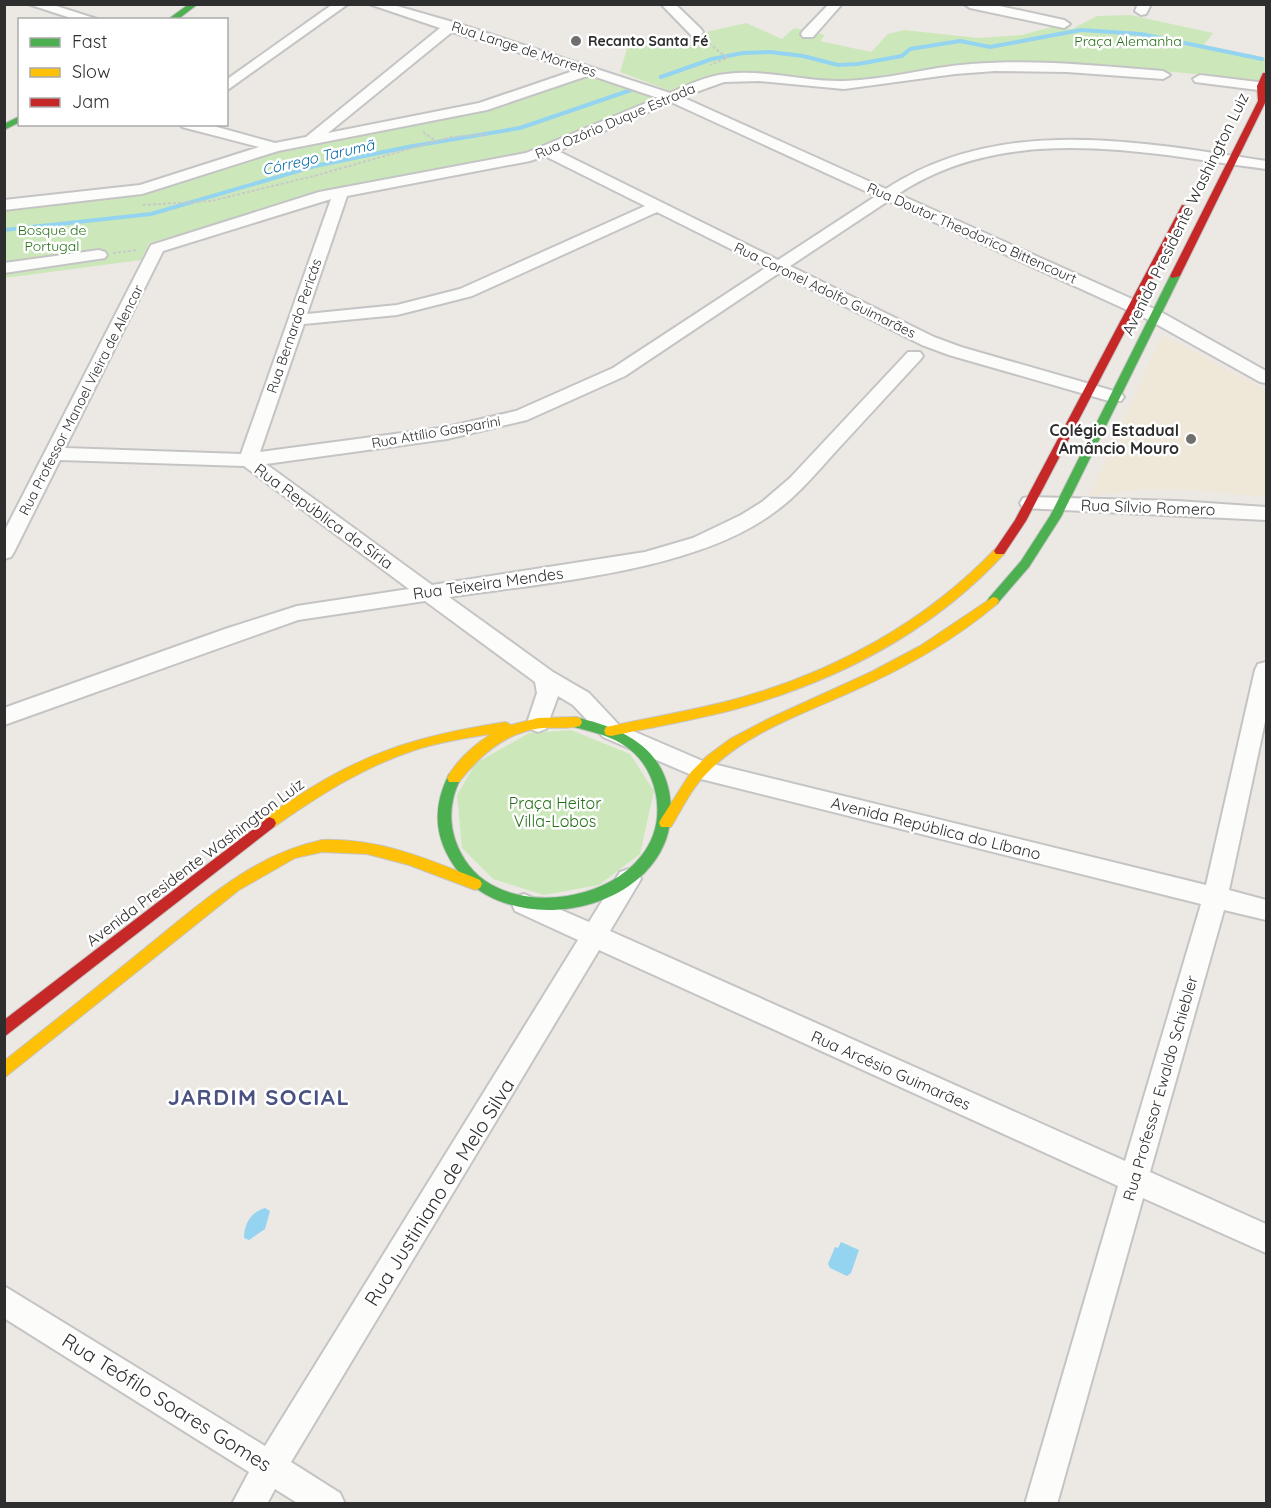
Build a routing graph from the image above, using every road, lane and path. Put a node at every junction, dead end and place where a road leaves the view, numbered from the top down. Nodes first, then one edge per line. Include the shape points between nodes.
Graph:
1 (34, 4) edge
2 (195, 4) edge
3 (342, 4) edge
4 (375, 4) edge
5 (667, 4) edge
6 (836, 4) edge
7 (970, 4) edge
8 (86, 18) edge
9 (174, 18) edge
10 (1064, 24) dead end
11 (451, 26) junction
12 (696, 32) dead end
13 (808, 34) dead end
14 (721, 53) dead end
15 (727, 58) dead end
16 (590, 70) junction
17 (1163, 75) dead end
18 (1200, 79) dead end
19 (1265, 83) edge
20 (228, 86) edge
21 (1243, 96) dead end
22 (672, 98) junction
23 (14, 119) edge
24 (195, 126) edge
25 (4, 128) edge
26 (487, 135) dead end
27 (309, 141) junction
28 (274, 147) junction
29 (547, 151) junction
30 (1232, 161) junction
31 (1266, 165) edge
32 (1194, 190) dead end
33 (341, 192) junction
34 (886, 195) junction
35 (4, 205) edge
36 (140, 206) dead end
37 (657, 206) junction
38 (157, 248) junction
39 (99, 255) joint
40 (779, 267) junction
41 (4, 268) edge
42 (1133, 305) junction
43 (1155, 316) junction
44 (296, 320) junction
45 (914, 356) dead end
46 (1266, 378) edge
47 (1089, 390) junction
48 (1115, 397) junction
49 (54, 454) junction
50 (248, 460) junction
51 (1030, 503) junction
52 (1062, 504) junction
53 (1266, 514) edge
54 (4, 552) edge
55 (428, 592) junction
56 (1266, 670) edge
57 (545, 678) junction
58 (4, 717) edge
59 (532, 724) junction
60 (610, 731) junction
61 (701, 770) junction
62 (666, 823) junction
63 (629, 879) junction
64 (488, 890) junction
65 (1215, 898) junction
66 (516, 901) junction
67 (1266, 910) edge
68 (596, 937) junction
69 (4, 1030) edge
70 (4, 1071) edge
71 (1134, 1179) junction
72 (1266, 1239) edge
73 (4, 1301) edge
74 (270, 1467) junction
75 (248, 1503) edge
76 (329, 1503) edge
77 (1041, 1503) edge

1 - 8 street
2 - 9 street
3 - 20 street
4 - 11 street, Rua Lange de Morretes
5 - 12 street
6 - 13 street
7 - 10 street
11 - 16 street, Rua Lange de Morretes
11 - 27 street
14 - 15 path
16 - 22 street, Rua Lange de Morretes
16 - 27 street via 482,107
17 - 22 street, Rua Ozório Duque Estrada via 1001,66 843,85 741,76 707,82
18 - 19 street
19 - 21 street, Avenida Presidente Washington Luiz
19 - 30 street, Avenida Presidente Washington Luiz via 1262,101
22 - 29 street, Rua Ozório Duque Estrada
22 - 34 street, Rua Doutor Theodorico Bittencourt
23 - 25 street
24 - 28 street
26 - 36 path via 451,136 211,201
27 - 28 street
28 - 35 street via 142,189
29 - 33 street, Rua Ozório Duque Estrada via 502,164
29 - 37 street, Rua Coronel Adolfo Guimarães
30 - 31 street, Rua Attílio Gasparini
30 - 34 street, Rua Attílio Gasparini via 1084,143 1023,145 979,152 940,165
30 - 43 street, Avenida Presidente Washington Luiz
32 - 42 street, Avenida Presidente Washington Luiz
33 - 38 street, Rua Ozório Duque Estrada via 290,204
33 - 44 street, Rua Bernardo Pericás
34 - 40 street, Rua Attílio Gasparini
34 - 42 street, Rua Doutor Theodorico Bittencourt
37 - 40 street, Rua Coronel Adolfo Guimarães
37 - 44 street via 466,293 397,310
38 - 39 path
38 - 49 street, Rua Professor Manoel Vieira de Alencar
39 - 41 street
40 - 47 street, Rua Coronel Adolfo Guimarães via 940,346
40 - 50 street, Rua Attílio Gasparini via 619,372 521,416 447,433
42 - 43 street, Rua Doutor Theodorico Bittencourt
42 - 47 street, Avenida Presidente Washington Luiz
43 - 46 street, Rua Doutor Theodorico Bittencourt
43 - 48 street, Avenida Presidente Washington Luiz
44 - 50 street, Rua Bernardo Pericás
45 - 55 street, Rua Teixeira Mendes via 782,496 725,532 645,559
47 - 48 street, Rua Coronel Adolfo Guimarães
47 - 51 street, Avenida Presidente Washington Luiz
48 - 52 street, Avenida Presidente Washington Luiz
49 - 50 street, Rua Attílio Gasparini
49 - 54 street, Rua Professor Manoel Vieira de Alencar
50 - 55 street, Rua República da Síria
51 - 52 street, Rua Sílvio Romero
51 - 60 street, Avenida Presidente Washington Luiz via 1000,553 977,578 938,611 901,634 779,690
52 - 53 street, Rua Sílvio Romero
52 - 61 street, Avenida Presidente Washington Luiz via 1020,571 996,599 959,629 919,653 754,734
55 - 57 street, Rua República da Síria
55 - 58 street, Rua Teixeira Mendes via 297,613
56 - 65 street, Rua Professor Ewaldo Schiebler
57 - 59 street via 548,693
57 - 60 street, Rua República da Síria via 581,699
59 - 60 street via 575,722
59 - 64 street via 494,738 468,758 450,783 442,812 446,841 462,868
59 - 69 street, Avenida Presidente Washington Luiz via 434,739 380,757 328,782 274,818
60 - 61 street, Avenida República do Líbano
60 - 62 street via 637,747 656,769 666,795
61 - 62 street, Avenida Presidente Washington Luiz
61 - 65 street, Avenida República do Líbano
62 - 63 street via 654,854
63 - 66 street via 595,897 575,901
63 - 68 street, Rua Justiniano de Melo Silva
64 - 66 street
64 - 70 street via 399,854 356,844 314,846 290,853 234,886
65 - 67 street, Avenida República do Líbano
65 - 71 street, Rua Professor Ewaldo Schiebler
66 - 68 street, Rua Arcésio Guimarães
68 - 71 street, Rua Arcésio Guimarães
68 - 74 street, Rua Justiniano de Melo Silva
71 - 72 street, Rua Arcésio Guimarães
71 - 77 street, Rua Professor Ewaldo Schiebler
73 - 74 street, Rua Teófilo Soares Gomes
74 - 75 street, Rua Justiniano de Melo Silva
74 - 76 street, Rua Teófilo Soares Gomes

